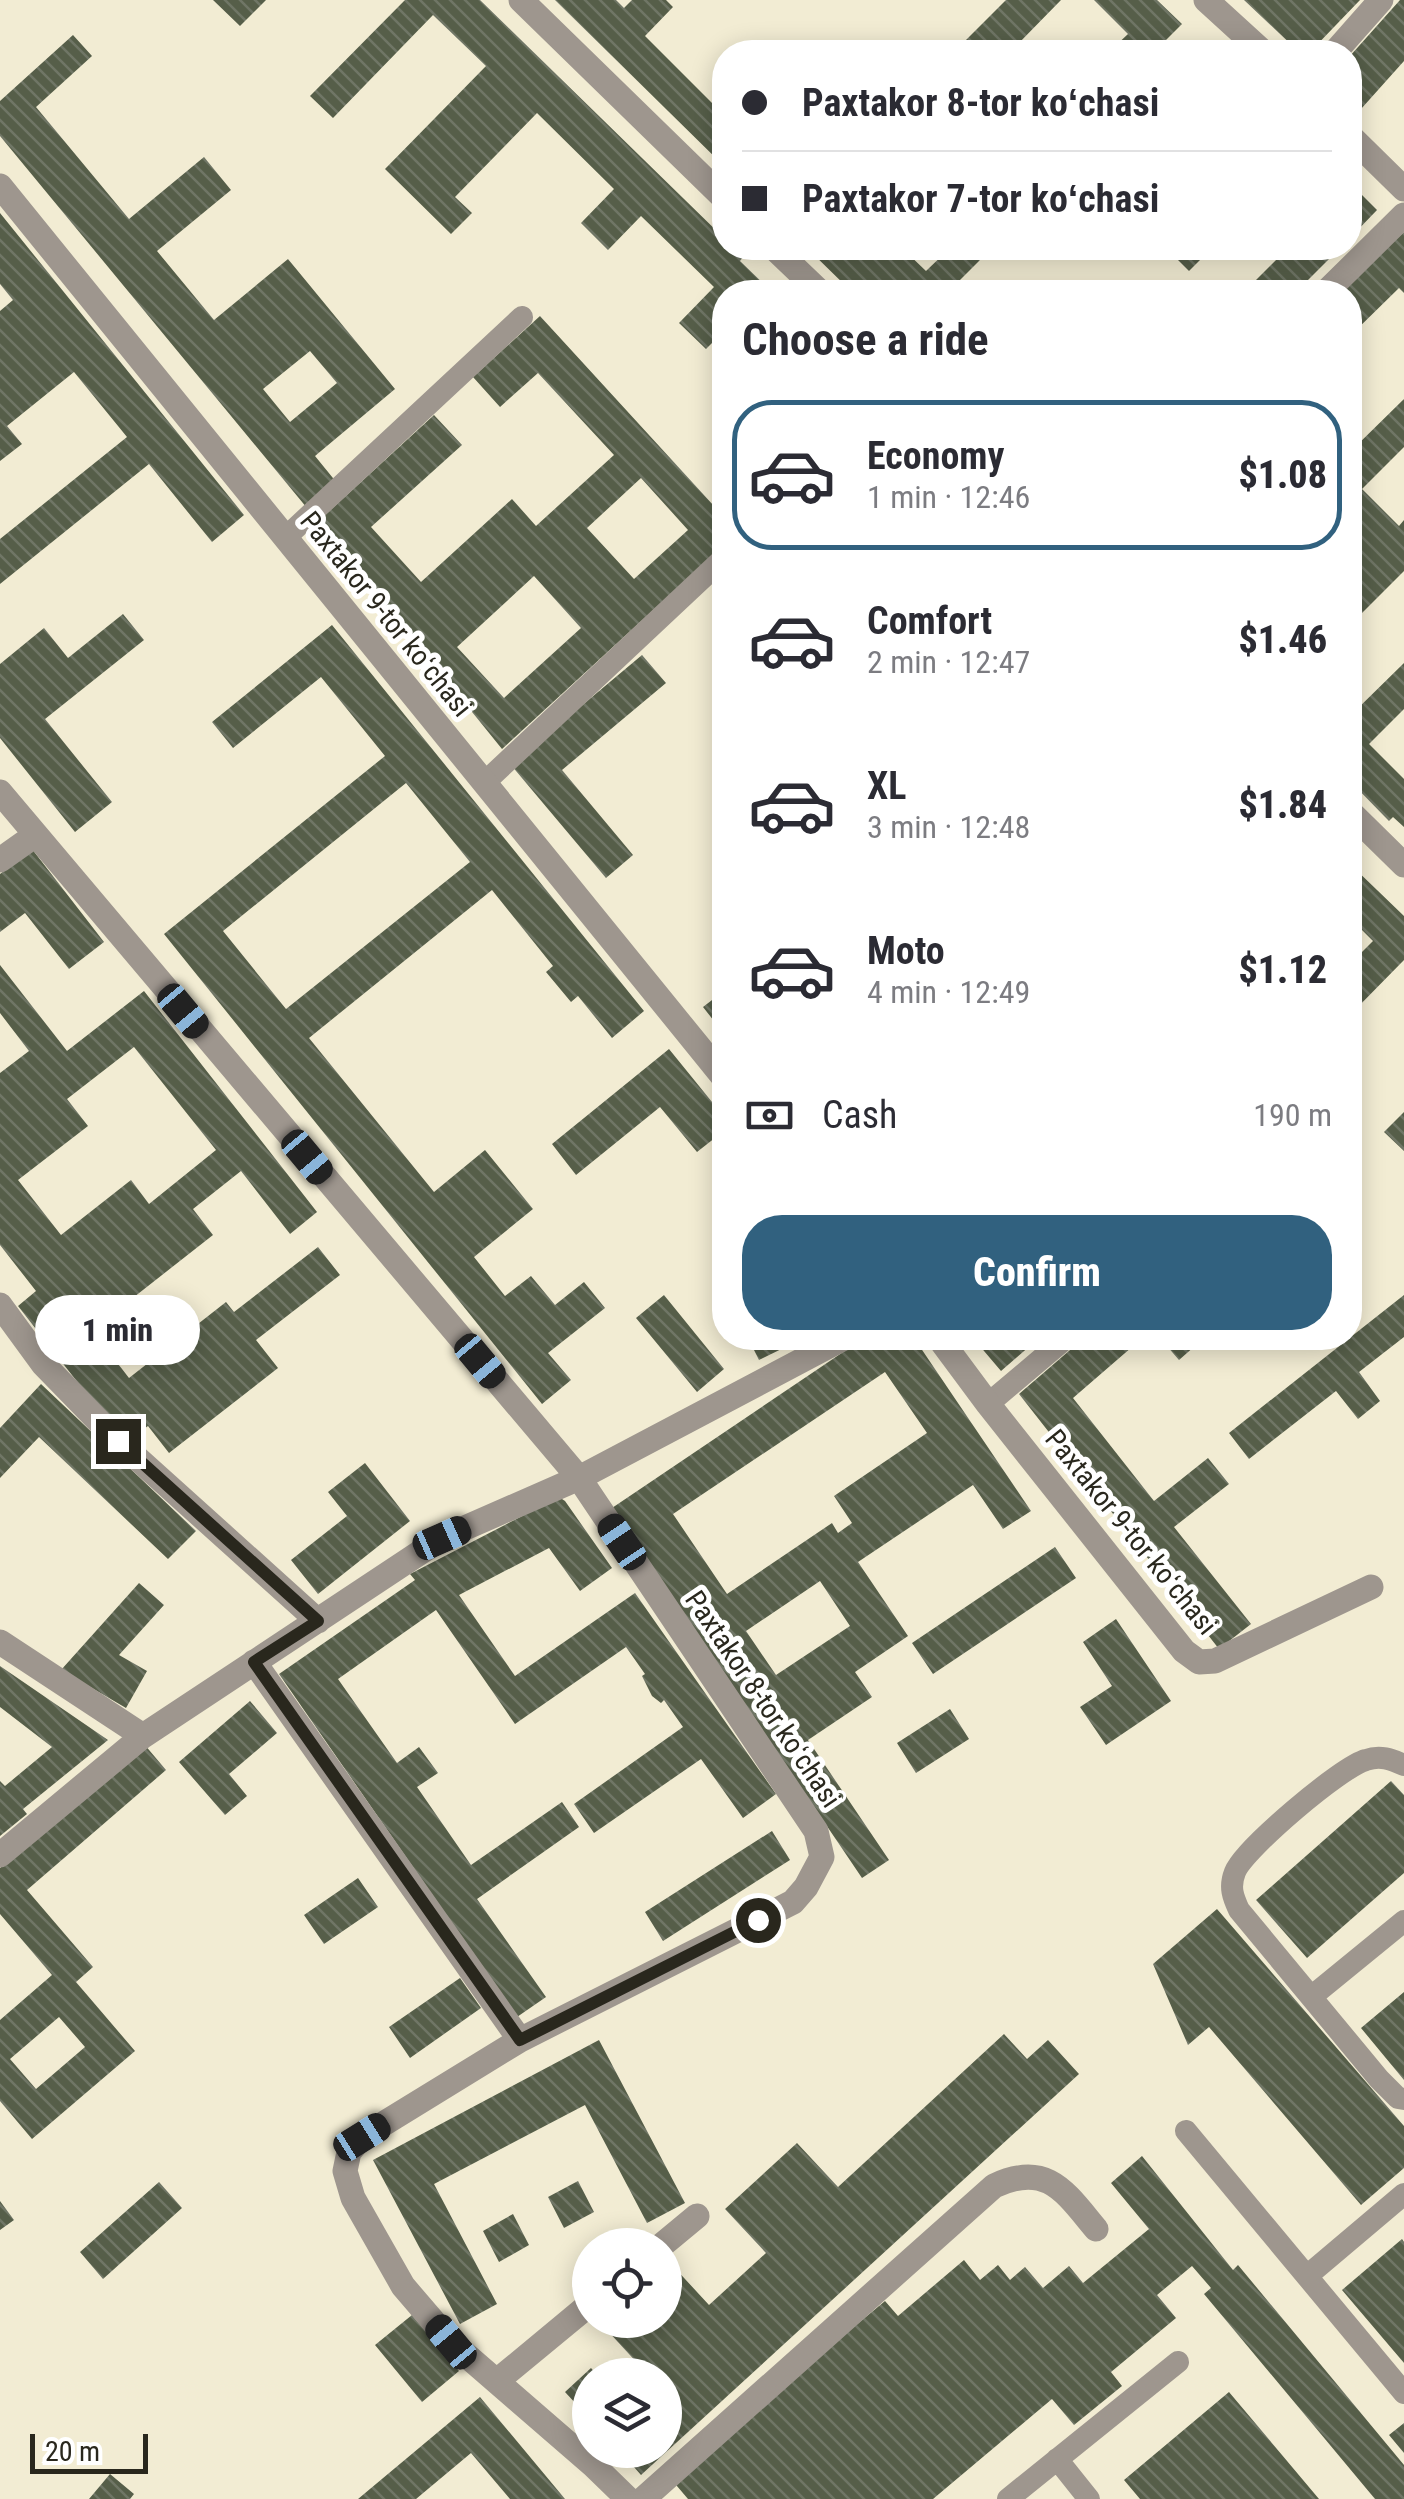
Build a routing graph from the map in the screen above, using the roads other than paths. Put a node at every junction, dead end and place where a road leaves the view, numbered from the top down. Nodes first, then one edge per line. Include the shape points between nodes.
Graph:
1 (521, 0) edge
2 (1206, 0) edge
3 (1381, 0) edge
4 (1250, 40) edge
5 (1346, 40) edge
6 (1362, 148) edge
7 (0, 186) edge
8 (712, 187) edge
9 (1404, 189) edge
10 (1404, 215) edge
11 (1362, 256) edge
12 (787, 260) edge
13 (1358, 260) edge
14 (807, 280) edge
15 (1338, 280) edge
16 (522, 317) dead end
17 (285, 538) junction
18 (712, 569) edge
19 (484, 783) junction
20 (0, 792) edge
21 (1362, 824) edge
22 (34, 836) junction
23 (0, 860) edge
24 (1404, 865) edge
25 (712, 1063) edge
26 (0, 1304) edge
27 (821, 1350) edge
28 (948, 1350) edge
29 (1052, 1350) edge
30 (988, 1404) junction
31 (579, 1478) junction
32 (1371, 1587) dead end
33 (318, 1621) junction
34 (0, 1642) edge
35 (254, 1662) junction
36 (143, 1736) junction
37 (1404, 1765) edge
38 (0, 1855) edge
39 (1404, 1920) edge
40 (1311, 1997) junction
41 (520, 2040) junction
42 (1404, 2099) edge
43 (1186, 2131) dead end
44 (1404, 2194) edge
45 (697, 2216) dead end
46 (682, 2228) edge
47 (1096, 2229) dead end
48 (1307, 2276) junction
49 (572, 2319) edge
50 (1178, 2362) dead end
51 (497, 2381) junction
52 (1404, 2393) edge
53 (1057, 2460) junction
54 (628, 2499) edge
55 (644, 2499) edge
56 (1008, 2499) edge
57 (1089, 2499) edge

1 - 8 street
2 - 4 street
3 - 5 street
6 - 9 street
7 - 17 street, Paxtakor 9-tor koʻchasi
10 - 11 street
12 - 14 street
13 - 15 street
16 - 17 lane
17 - 19 street, Paxtakor 9-tor koʻchasi
18 - 19 lane
19 - 25 street, Paxtakor 9-tor koʻchasi
20 - 22 street, Paxtakor 8-tor koʻchasi
21 - 24 street
22 - 23 street
22 - 31 street, Paxtakor 8-tor koʻchasi
26 - 33 street via 43,1364 118,1441
27 - 31 street
28 - 30 street, Paxtakor 9-tor koʻchasi
29 - 30 lane
30 - 32 street, Paxtakor 9-tor koʻchasi via 1199,1662 1215,1661
31 - 33 street via 442,1538
31 - 41 street, Paxtakor 8-tor koʻchasi via 816,1831 822,1856 792,1902
33 - 35 street
34 - 36 street
35 - 36 street
35 - 41 street
36 - 38 street
37 - 40 lane via 1384,1757 1352,1766 1253,1846 1235,1871 1231,1892 1239,1910
39 - 40 lane
40 - 42 lane via 1378,2079
41 - 51 street, Paxtakor 8-tor koʻchasi via 362,2137 345,2170 353,2198 404,2286 451,2342
43 - 48 lane
44 - 48 lane
45 - 46 street
47 - 55 street via 1059,2185 1022,2176 994,2186
48 - 52 lane
49 - 51 street
50 - 53 lane
51 - 54 street, Paxtakor 8-tor koʻchasi
53 - 56 lane
53 - 57 lane

